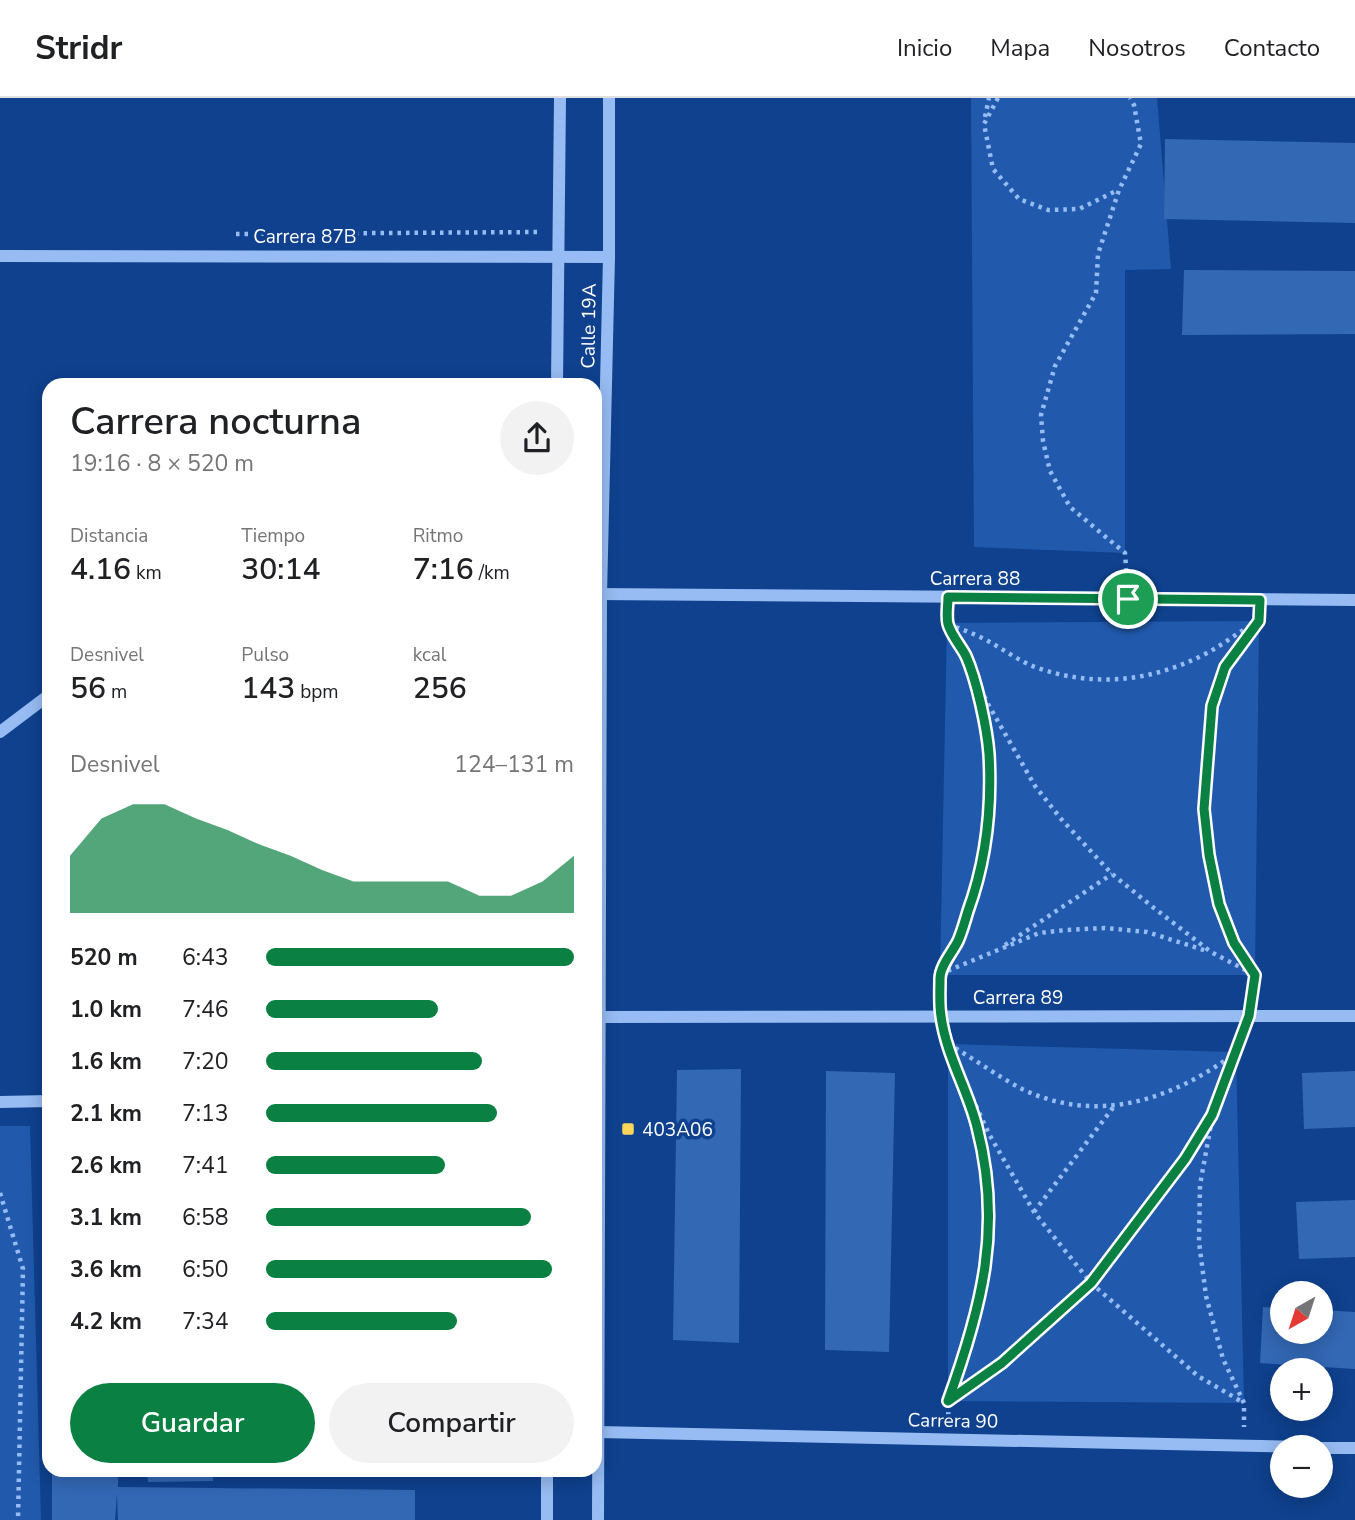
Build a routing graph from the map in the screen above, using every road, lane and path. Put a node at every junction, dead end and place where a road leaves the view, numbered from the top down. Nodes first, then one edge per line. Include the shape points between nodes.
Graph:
1 (560, 98) edge
2 (609, 98) edge
3 (989, 98) edge
4 (998, 98) edge
5 (1129, 98) edge
6 (984, 124) junction
7 (1119, 190) junction
8 (541, 219) dead end
9 (233, 234) dead end
10 (0, 256) edge
11 (560, 256) junction
12 (609, 257) junction
13 (557, 378) edge
14 (602, 471) edge
15 (602, 594) edge
16 (948, 597) junction
17 (1128, 599) junction
18 (1260, 600) junction
19 (1355, 600) edge
20 (1259, 621) junction
21 (947, 623) junction
22 (966, 657) junction
23 (42, 700) edge
24 (0, 732) edge
25 (1112, 874) junction
26 (995, 952) junction
27 (1211, 953) junction
28 (940, 975) junction
29 (1255, 975) junction
30 (1249, 1016) junction
31 (1355, 1016) edge
32 (602, 1017) edge
33 (941, 1017) junction
34 (948, 1044) junction
35 (1236, 1052) junction
36 (42, 1101) edge
37 (0, 1102) edge
38 (1115, 1105) junction
39 (1212, 1115) junction
40 (0, 1193) edge
41 (1034, 1212) junction
42 (1091, 1283) junction
43 (948, 1401) junction
44 (1244, 1403) junction
45 (602, 1432) edge
46 (947, 1440) junction
47 (1244, 1446) junction
48 (1270, 1446) edge
49 (1333, 1448) edge
50 (1355, 1448) edge
51 (547, 1477) edge
52 (598, 1477) edge
53 (19, 1520) edge
54 (547, 1520) edge
55 (598, 1520) edge

1 - 11 street, Calle 19A
2 - 12 street, Calle 19A
3 - 6 path
4 - 6 path
5 - 7 path via 1141,144
6 - 7 path via 993,169 1019,199 1048,210 1079,209
7 - 17 path via 1098,254 1096,293 1055,366 1041,415 1050,471 1070,507 1125,553
8 - 9 path via 541,233
10 - 11 street, Carrera 87B
11 - 12 street, Carrera 87B
11 - 13 street, Calle 19A
12 - 14 street, Calle 19A
15 - 16 street, Carrera 88
16 - 17 street, Carrera 88
16 - 21 path
17 - 18 street, Carrera 88
18 - 19 street, Carrera 88
18 - 20 path
20 - 21 path via 1207,653 1165,670 1101,681 1033,667
20 - 29 path via 1225,667 1212,706 1204,809 1219,904 1234,943
21 - 22 path
22 - 25 path via 1035,786
22 - 28 path via 989,753 989,807 985,847 970,907
23 - 24 street
25 - 26 path
25 - 27 path
26 - 27 path via 1039,933 1105,928 1147,932
26 - 28 path
27 - 29 path
28 - 33 path
29 - 30 path
30 - 31 street, Carrera 89
30 - 33 street, Carrera 89
30 - 35 path
32 - 33 street, Carrera 89
33 - 34 path
34 - 38 path via 1021,1088 1057,1103
34 - 41 path via 989,1134
34 - 43 path via 977,1124 987,1167 989,1217 982,1295
35 - 38 path via 1170,1092
35 - 39 path
36 - 37 street
38 - 41 path
39 - 42 path via 1185,1159
39 - 44 path via 1200,1185 1199,1242 1206,1296 1223,1359
40 - 53 path via 23,1269
41 - 42 path
42 - 43 path via 1002,1363
42 - 44 path via 1198,1376
43 - 46 path
44 - 47 path
45 - 46 street, Carrera 90
46 - 47 street, Carrera 90
47 - 48 street, Carrera 90
49 - 50 street
51 - 54 street
52 - 55 street, Calle 19A

